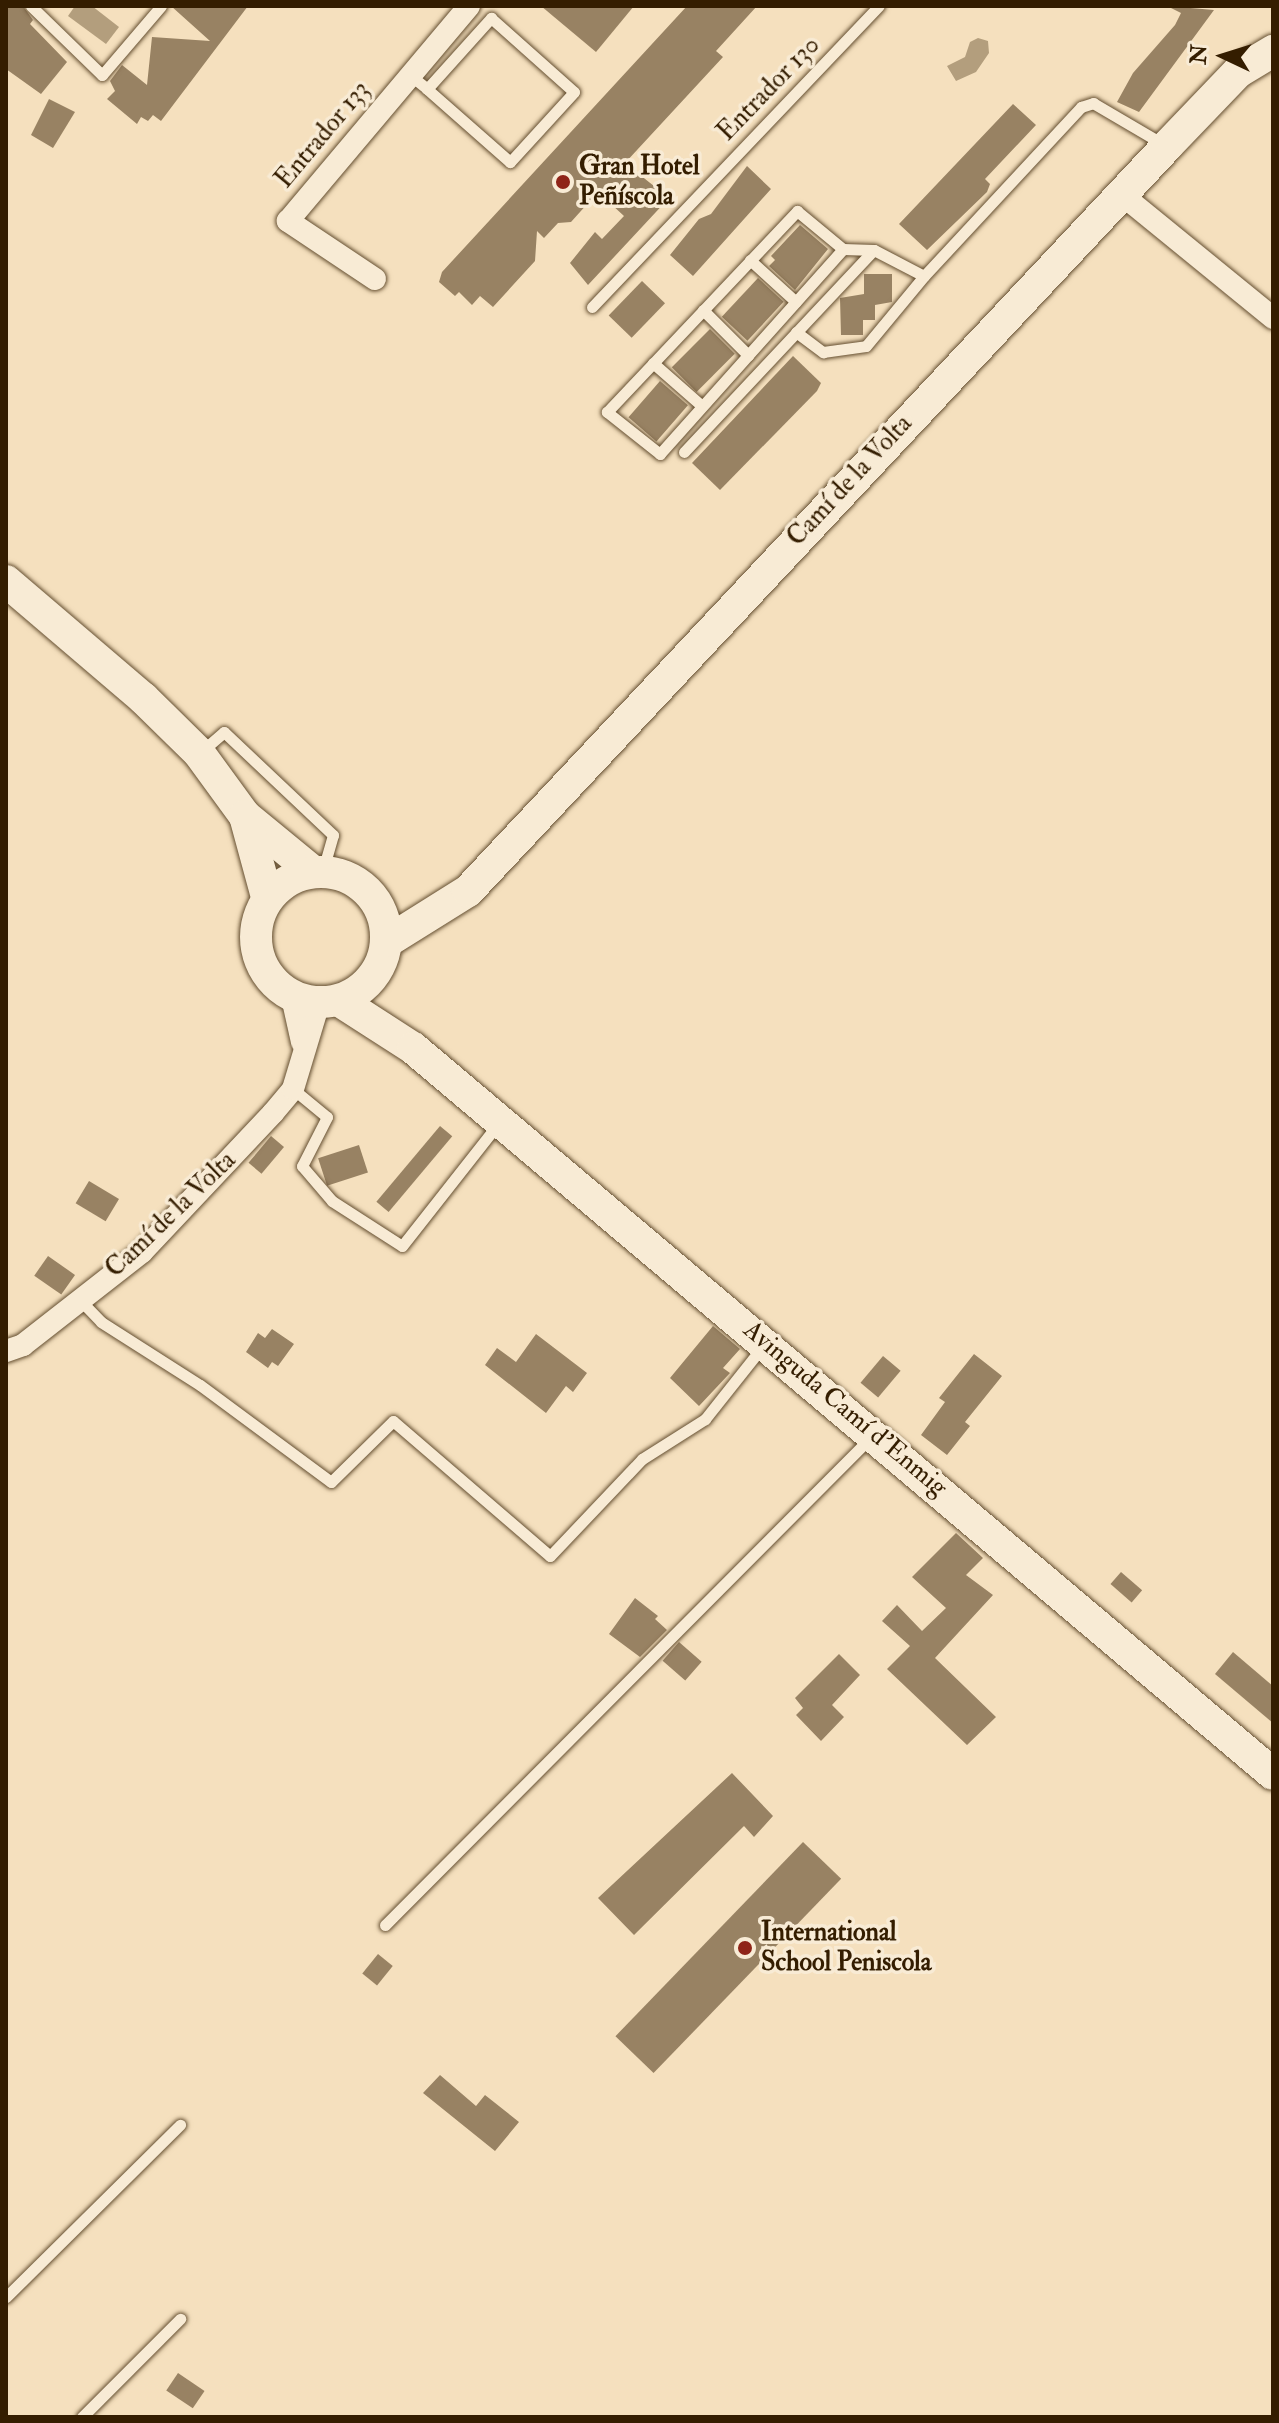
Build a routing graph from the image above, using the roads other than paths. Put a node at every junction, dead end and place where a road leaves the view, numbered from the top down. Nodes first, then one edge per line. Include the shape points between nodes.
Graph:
1 (31, 6) edge
2 (161, 6) edge
3 (469, 6) edge
4 (879, 6) edge
5 (1273, 51) edge
6 (418, 82) junction
7 (1167, 146) junction
8 (1121, 194) junction
9 (843, 249) junction
10 (874, 250) junction
11 (750, 260) junction
12 (924, 276) junction
13 (375, 279) dead end
14 (796, 302) junction
15 (592, 307) dead end
16 (703, 310) junction
17 (1273, 318) edge
18 (796, 332) junction
19 (748, 355) junction
20 (653, 363) junction
21 (702, 406) junction
22 (684, 452) dead end
23 (6, 581) edge
24 (199, 753) junction
25 (245, 816) junction
26 (317, 870) junction
27 (267, 897) junction
28 (379, 904) junction
29 (431, 915) junction
30 (383, 955) junction
31 (317, 1000) junction
32 (413, 1048) junction
33 (293, 1089) junction
34 (501, 1121) junction
35 (80, 1300) junction
36 (766, 1343) junction
37 (6, 1351) edge
38 (875, 1433) junction
39 (1273, 1774) edge
40 (385, 1925) dead end
41 (180, 2125) dead end
42 (6, 2297) edge
43 (180, 2319) dead end
44 (82, 2417) edge

1 - 2 lane via 102,75
3 - 6 street, Entrador 133
4 - 15 lane, Entrador 130
5 - 7 street, Camí de la Volta via 1238,72
6 - 6 lane via 491,18 574,92 510,162
6 - 13 street, Entrador 133 via 288,221
7 - 8 street, Camí de la Volta
7 - 12 lane via 1093,103 1081,107
8 - 17 street
8 - 29 street, Camí de la Volta via 468,891
9 - 10 lane
9 - 11 lane via 797,211
9 - 14 lane
10 - 12 lane
10 - 18 lane
11 - 14 lane
11 - 16 lane
12 - 18 lane via 866,346 823,352
14 - 19 lane
16 - 19 lane
16 - 20 lane
18 - 22 lane
19 - 21 lane
20 - 21 lane
20 - 21 lane via 607,412 660,454
23 - 24 street
24 - 25 street
24 - 26 lane via 224,732 333,835
25 - 26 street
25 - 27 street
26 - 27 street via 286,880
26 - 28 street via 356,879
27 - 31 street via 255,934 264,971
28 - 29 street
28 - 30 street
29 - 30 street, Camí de la Volta
30 - 31 street via 362,989
30 - 32 street, Avinguda Camí d'Enmig via 387,1006
31 - 32 street, Avinguda Camí d'Enmig
31 - 33 street, Camí de la Volta
32 - 34 street, Avinguda Camí d'Enmig
33 - 34 lane via 327,1117 302,1166 332,1201 402,1246
33 - 35 street, Camí de la Volta via 142,1252
34 - 36 street, Avinguda Camí d'Enmig
35 - 36 lane via 101,1322 200,1385 331,1482 393,1421 550,1556 642,1459 705,1419
35 - 37 street, Camí de la Volta via 23,1345
36 - 38 street, Avinguda Camí d'Enmig
38 - 39 street, Avinguda Camí d'Enmig
38 - 40 lane
41 - 42 lane
43 - 44 lane

